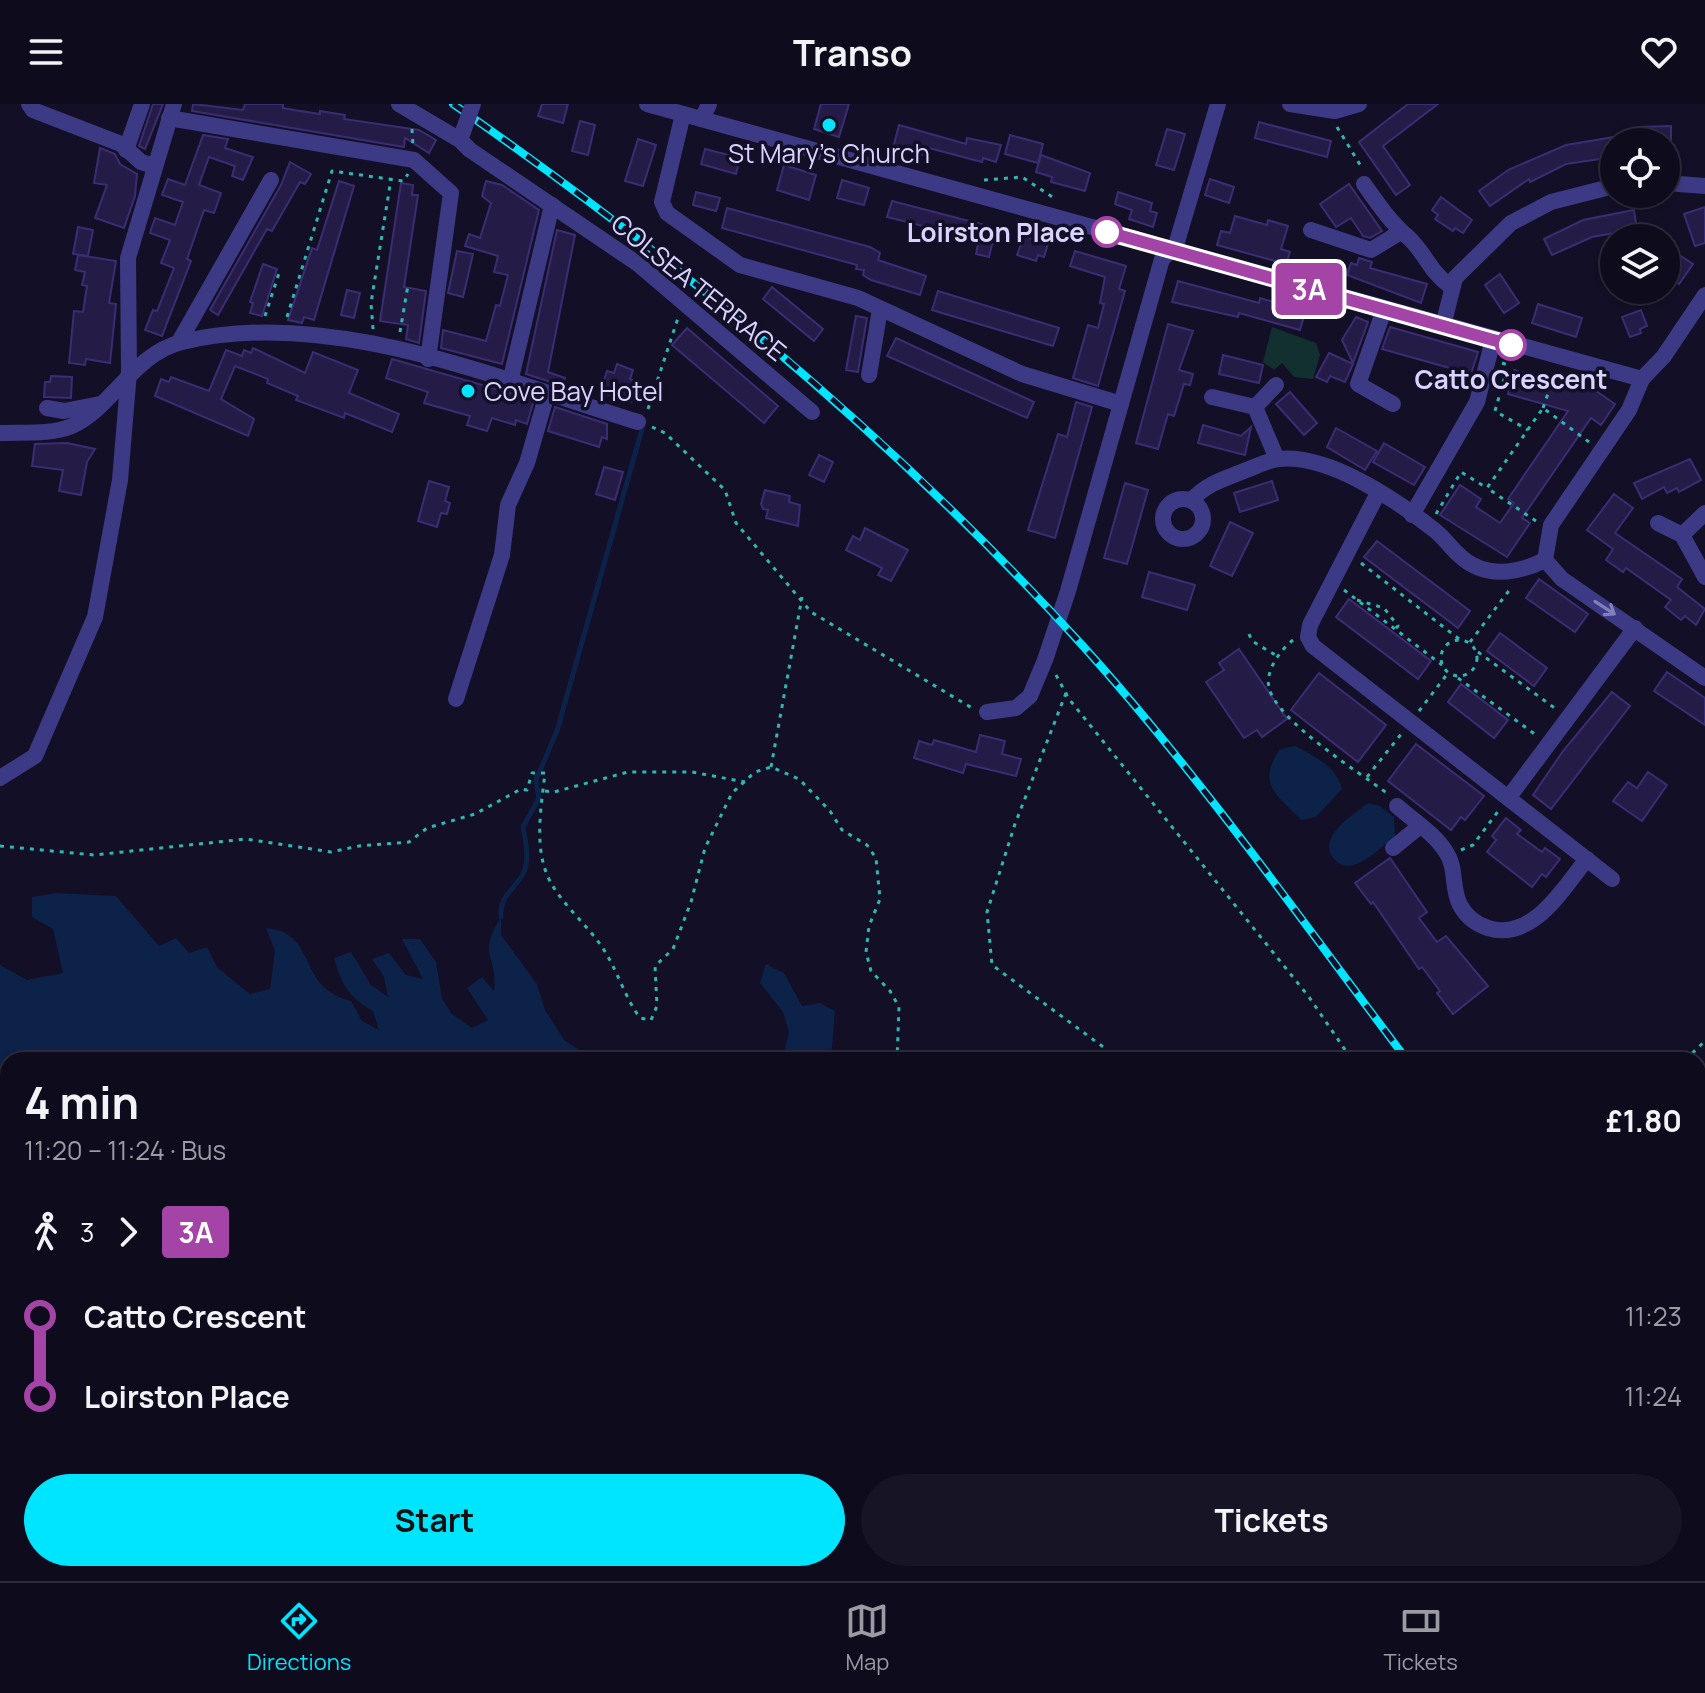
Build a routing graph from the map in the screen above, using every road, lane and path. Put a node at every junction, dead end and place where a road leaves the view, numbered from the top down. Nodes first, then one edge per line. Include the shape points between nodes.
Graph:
1 (29, 104) edge
2 (142, 104) edge
3 (399, 104) edge
4 (473, 104) edge
5 (647, 104) edge
6 (1218, 104) edge
7 (1290, 104) edge
8 (1359, 104) edge
9 (172, 111) edge
10 (1335, 111) junction
11 (705, 112) edge
12 (683, 114) junction
13 (411, 127) dead end
14 (460, 140) junction
15 (126, 150) junction
16 (416, 161) junction
17 (154, 166) junction
18 (391, 179) junction
19 (982, 180) dead end
20 (1364, 184) joint
21 (1680, 184) edge
22 (262, 186) dead end
23 (1705, 186) edge
24 (1600, 190) edge
25 (1057, 200) dead end
26 (552, 205) junction
27 (1311, 230) dead end
28 (1399, 233) junction
29 (1172, 251) junction
30 (280, 270) dead end
31 (408, 285) dead end
32 (1450, 286) junction
33 (1705, 295) edge
34 (690, 306) junction
35 (880, 309) junction
36 (1384, 310) junction
37 (1443, 326) junction
38 (261, 332) junction
39 (282, 332) junction
40 (1493, 340) junction
41 (369, 341) junction
42 (179, 342) junction
43 (397, 350) junction
44 (1488, 358) junction
45 (428, 359) junction
46 (1573, 362) junction
47 (129, 372) junction
48 (869, 375) dead end
49 (1642, 379) junction
50 (510, 382) junction
51 (1276, 385) dead end
52 (547, 394) junction
53 (1212, 397) dead end
54 (101, 403) junction
55 (1121, 404) junction
56 (1393, 404) dead end
57 (1255, 407) junction
58 (47, 408) dead end
59 (1543, 408) junction
60 (812, 412) dead end
61 (638, 422) junction
62 (0, 423) edge
63 (1528, 430) junction
64 (23, 432) junction
65 (0, 433) edge
66 (1602, 451) junction
67 (1277, 459) junction
68 (1487, 488) junction
69 (1378, 493) junction
70 (1192, 500) dead end
71 (1705, 513) edge
72 (1412, 515) junction
73 (1658, 523) dead end
74 (1430, 526) junction
75 (1549, 530) junction
76 (1682, 535) junction
77 (1352, 556) dead end
78 (1545, 560) junction
79 (1516, 571) junction
80 (1705, 577) edge
81 (1337, 584) dead end
82 (802, 597) junction
83 (1357, 600) junction
84 (1635, 628) junction
85 (1395, 629) junction
86 (1249, 634) dead end
87 (1308, 637) junction
88 (1459, 639) junction
89 (1470, 642) junction
90 (1477, 651) junction
91 (1046, 657) junction
92 (1278, 657) junction
93 (1442, 665) junction
94 (1458, 678) junction
95 (1705, 678) edge
96 (1066, 693) junction
97 (456, 699) dead end
98 (987, 712) joint
99 (1569, 718) junction
100 (1549, 744) junction
101 (771, 767) junction
102 (0, 778) edge
103 (745, 782) junction
104 (545, 791) junction
105 (1509, 797) junction
106 (1397, 806) joint
107 (1420, 826) junction
108 (0, 846) edge
109 (1393, 848) dead end
110 (1449, 856) junction
111 (1587, 859) junction
112 (1612, 879) dead end
113 (897, 1052) edge
114 (1108, 1052) edge
115 (1347, 1052) edge

1 - 15 street
2 - 15 street
3 - 14 street, COLSEA TERRACE
4 - 14 street, bridge
5 - 12 street
6 - 29 street
7 - 10 street
8 - 10 street
9 - 16 street
9 - 17 street
10 - 20 path via 1338,133 1369,179
11 - 12 street
11 - 29 street
12 - 35 street via 663,187 667,213 740,265
13 - 16 path
14 - 26 street, COLSEA TERRACE
15 - 17 street
16 - 18 path via 403,181
16 - 45 street via 451,193
17 - 47 street via 128,258
18 - 39 path via 332,171
18 - 41 path
19 - 25 path via 1022,177
20 - 28 street
21 - 23 street
22 - 42 street
24 - 32 street via 1551,202 1511,223
26 - 34 street, COLSEA TERRACE
26 - 50 street
27 - 28 street via 1371,250
28 - 32 street
29 - 36 street
29 - 55 street via 1162,259
30 - 38 path
31 - 43 path
32 - 37 street
33 - 49 street
34 - 60 street, COLSEA TERRACE
34 - 61 path via 674,322 649,408
35 - 48 street
35 - 55 street via 1022,374
36 - 37 street
36 - 56 street via 1358,384
37 - 40 street
38 - 39 street
38 - 42 street
39 - 41 street
40 - 44 street
40 - 46 street
41 - 43 street
42 - 47 street
43 - 45 street
44 - 63 path via 1508,365 1495,411
44 - 72 street via 1477,402
45 - 50 street
46 - 49 street
46 - 59 path via 1563,378 1554,376
47 - 54 street
47 - 102 street via 120,480 95,617 35,756
49 - 66 street
50 - 52 street
51 - 57 street
52 - 61 street
52 - 97 street via 527,463 508,505 502,555
53 - 57 street
54 - 58 street via 64,411
54 - 64 street via 71,427
55 - 91 street
57 - 67 street
59 - 63 path
59 - 66 path
61 - 82 path via 665,433 725,490 736,523
62 - 64 street
63 - 68 path
64 - 65 street
66 - 75 street
67 - 69 street via 1313,460
67 - 70 street via 1203,488
68 - 74 path via 1461,472
68 - 75 path
69 - 72 street
69 - 87 street
71 - 76 street
72 - 74 street
73 - 76 street
74 - 79 street via 1461,558 1478,567
75 - 78 street
76 - 80 street
77 - 88 path
78 - 79 street
78 -> 84 street via 1562,579
79 - 89 path via 1513,586
81 - 83 path
82 - 98 path via 811,612 977,711
82 - 101 path
83 - 85 path
83 - 85 path via 1384,608 1398,626
84 - 95 street
84 - 99 street
85 - 93 path
86 - 92 path
87 - 92 path via 1295,638
87 - 105 street via 1321,654
88 - 89 path
88 - 93 path via 1444,648
89 - 90 path
90 - 94 path via 1475,667
90 - 99 path
91 - 96 path
91 - 98 street via 1030,696 1016,708
92 - 106 path via 1269,687 1290,718
93 - 94 path
94 - 100 path
96 - 114 path via 987,912 992,965
96 - 115 path via 1309,997
99 - 100 street
100 - 105 street
101 - 103 path
101 - 113 path via 799,779 842,830 867,845 876,858 880,899 866,952 871,971 899,1007
103 - 104 path via 692,772 628,772
103 - 104 path via 732,793 714,827 673,949 655,966 657,1006 651,1020 634,1009 603,948 552,885 540,843
104 - 108 path via 545,773 532,773 527,790 427,828 409,842 331,852 246,839 94,855
105 - 110 path via 1473,845
105 - 111 street
106 - 107 street
107 - 109 street
107 - 110 street
110 - 111 street via 1455,895 1470,918 1484,927 1510,930 1538,917
111 - 112 street

